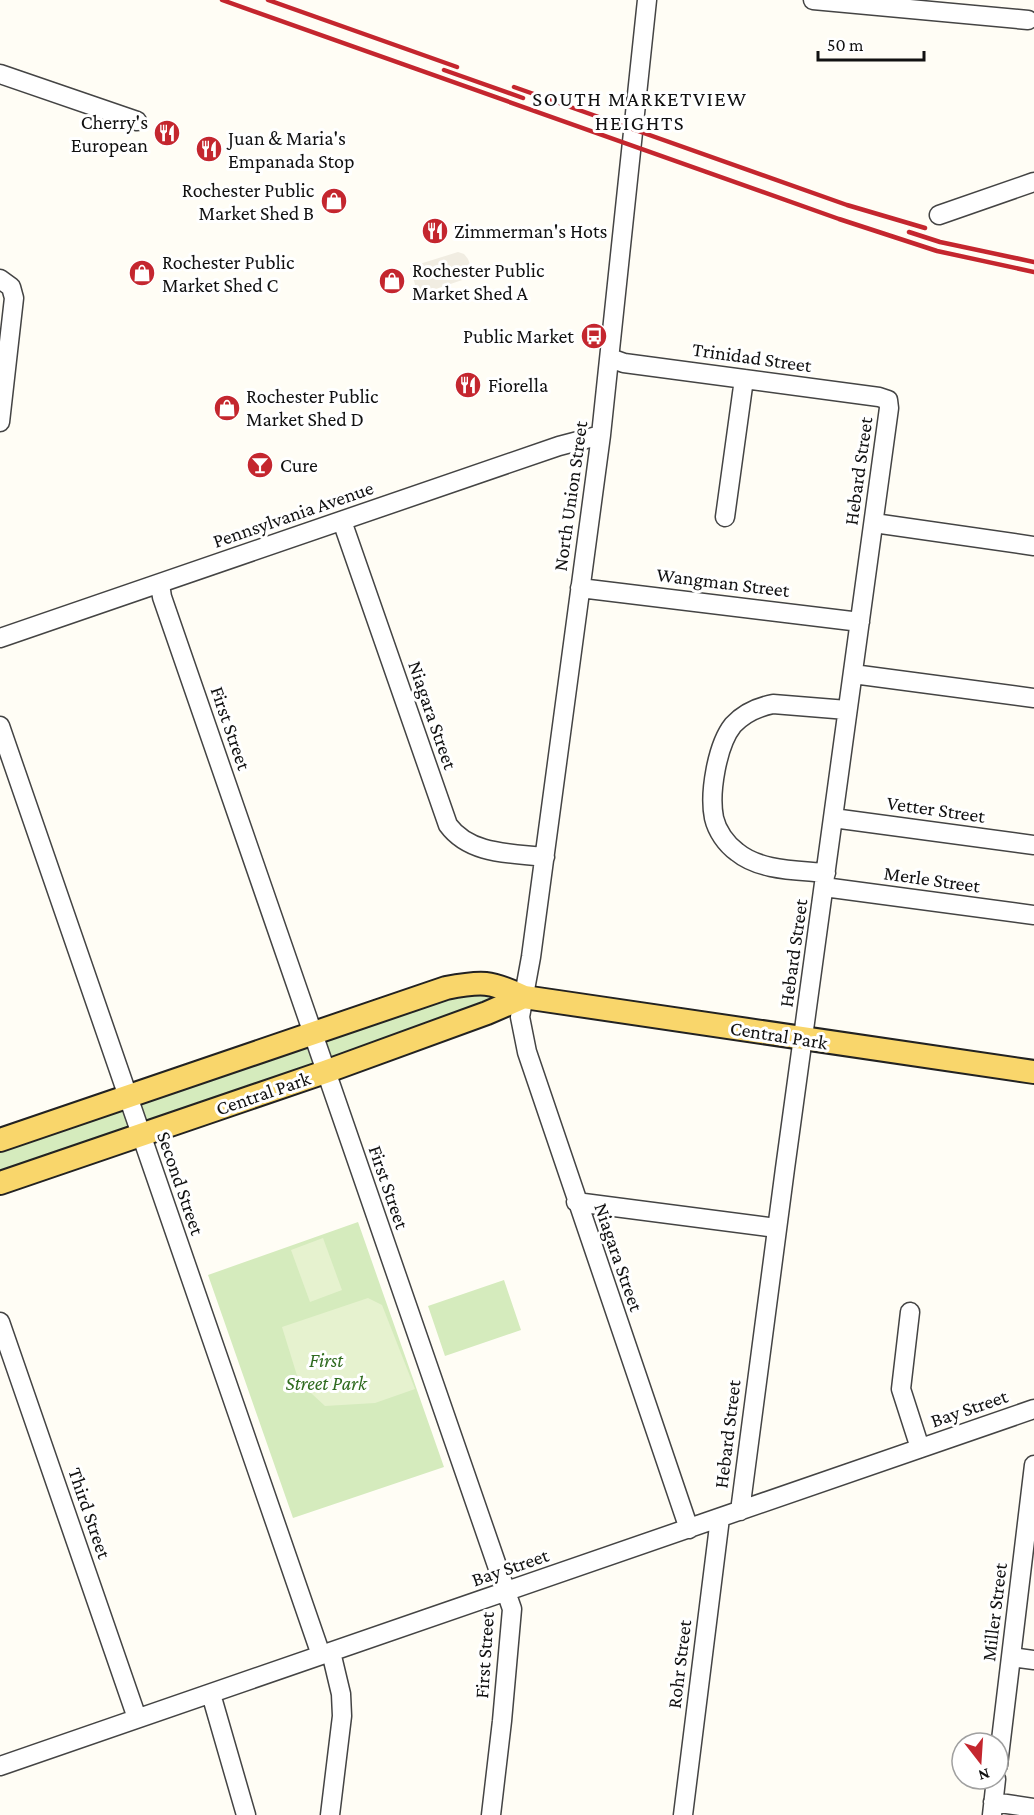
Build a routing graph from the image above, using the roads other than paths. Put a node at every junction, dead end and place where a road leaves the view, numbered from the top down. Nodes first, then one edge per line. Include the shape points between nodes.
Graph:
1 (647, 0) edge
2 (813, 0) edge
3 (1028, 20) dead end
4 (0, 74) edge
5 (137, 122) dead end
6 (1034, 182) edge
7 (939, 215) dead end
8 (0, 279) edge
9 (610, 358) junction
10 (744, 379) junction
11 (888, 400) joint
12 (0, 422) edge
13 (601, 435) junction
14 (725, 517) dead end
15 (342, 521) junction
16 (873, 523) junction
17 (1034, 546) edge
18 (160, 584) junction
19 (580, 588) junction
20 (860, 622) junction
21 (0, 638) edge
22 (853, 674) junction
23 (1034, 698) edge
24 (847, 710) junction
25 (0, 726) edge
26 (833, 818) junction
27 (1034, 845) edge
28 (544, 857) junction
29 (825, 880) junction
30 (1034, 915) edge
31 (524, 997) junction
32 (312, 1034) junction
33 (804, 1040) junction
34 (325, 1071) junction
35 (1034, 1072) edge
36 (128, 1096) junction
37 (141, 1134) junction
38 (0, 1140) edge
39 (0, 1183) edge
40 (576, 1202) junction
41 (776, 1228) junction
42 (910, 1312) dead end
43 (0, 1322) edge
44 (1034, 1409) edge
45 (920, 1449) junction
46 (1034, 1465) edge
47 (740, 1511) junction
48 (720, 1518) junction
49 (689, 1529) junction
50 (506, 1592) junction
51 (326, 1654) junction
52 (1011, 1657) junction
53 (1034, 1660) edge
54 (211, 1694) junction
55 (137, 1718) junction
56 (1002, 1731) edge
57 (0, 1766) edge
58 (995, 1791) edge
59 (993, 1809) edge
60 (1034, 1809) edge
61 (246, 1815) edge
62 (330, 1815) edge
63 (491, 1815) edge
64 (683, 1815) edge

1 - 9 street, North Union Street
2 - 3 street
4 - 5 street
6 - 7 street
8 - 12 street via 11,287 14,298
9 - 10 street, Trinidad Street
9 - 13 street, North Union Street
10 - 11 street, Trinidad Street
10 - 14 street
11 - 16 street, Hebard Street
13 - 15 street, Pennsylvania Avenue
13 - 19 street, North Union Street
15 - 18 street, Pennsylvania Avenue
15 - 28 street, Niagara Street via 448,825 472,846
16 - 17 street
16 - 20 street, Hebard Street
18 - 21 street, Pennsylvania Avenue
18 - 32 street, First Street
19 - 20 street, Wangman Street
19 - 28 street, North Union Street
20 - 22 street, Hebard Street
22 - 23 street
22 - 24 street, Hebard Street
24 - 26 street, Hebard Street
24 - 29 street, Merle Street via 773,704 742,716 722,742 712,798 722,836 745,858
25 - 36 street, Second Street
26 - 27 street, Vetter Street
26 - 29 street, Hebard Street
28 - 31 street, North Union Street
29 - 30 street, Merle Street
29 - 33 street, Hebard Street
31 - 32 main road, Central Park via 489,983 446,988
31 - 33 main road, Central Park
31 - 34 main road, Central Park
31 - 40 street, Niagara Street via 522,1034
32 - 34 street, First Street
32 - 36 main road, Central Park
33 - 35 main road, Central Park
33 - 41 street, Hebard Street
34 - 37 main road, Central Park
34 - 50 street, First Street
36 - 37 street, Second Street
36 - 38 main road, Central Park
37 - 39 main road, Central Park
37 - 51 street, Second Street
40 - 41 street
40 - 49 street, Niagara Street
41 - 47 street, Hebard Street
42 - 45 street via 901,1389
43 - 55 street, Third Street
44 - 45 street, Bay Street
45 - 47 street, Bay Street
46 - 52 street, Miller Street
47 - 48 street, Bay Street
48 - 49 street, Bay Street
48 - 64 street, Rohr Street
49 - 50 street, Bay Street
50 - 51 street, Bay Street
50 - 63 street, First Street via 512,1609
51 - 54 street, Bay Street
51 - 62 street, Second Street via 341,1695 342,1716
52 - 53 street
52 - 56 street, Miller Street
54 - 55 street, Bay Street
54 - 61 street
55 - 57 street, Bay Street
58 - 59 street
59 - 60 street

